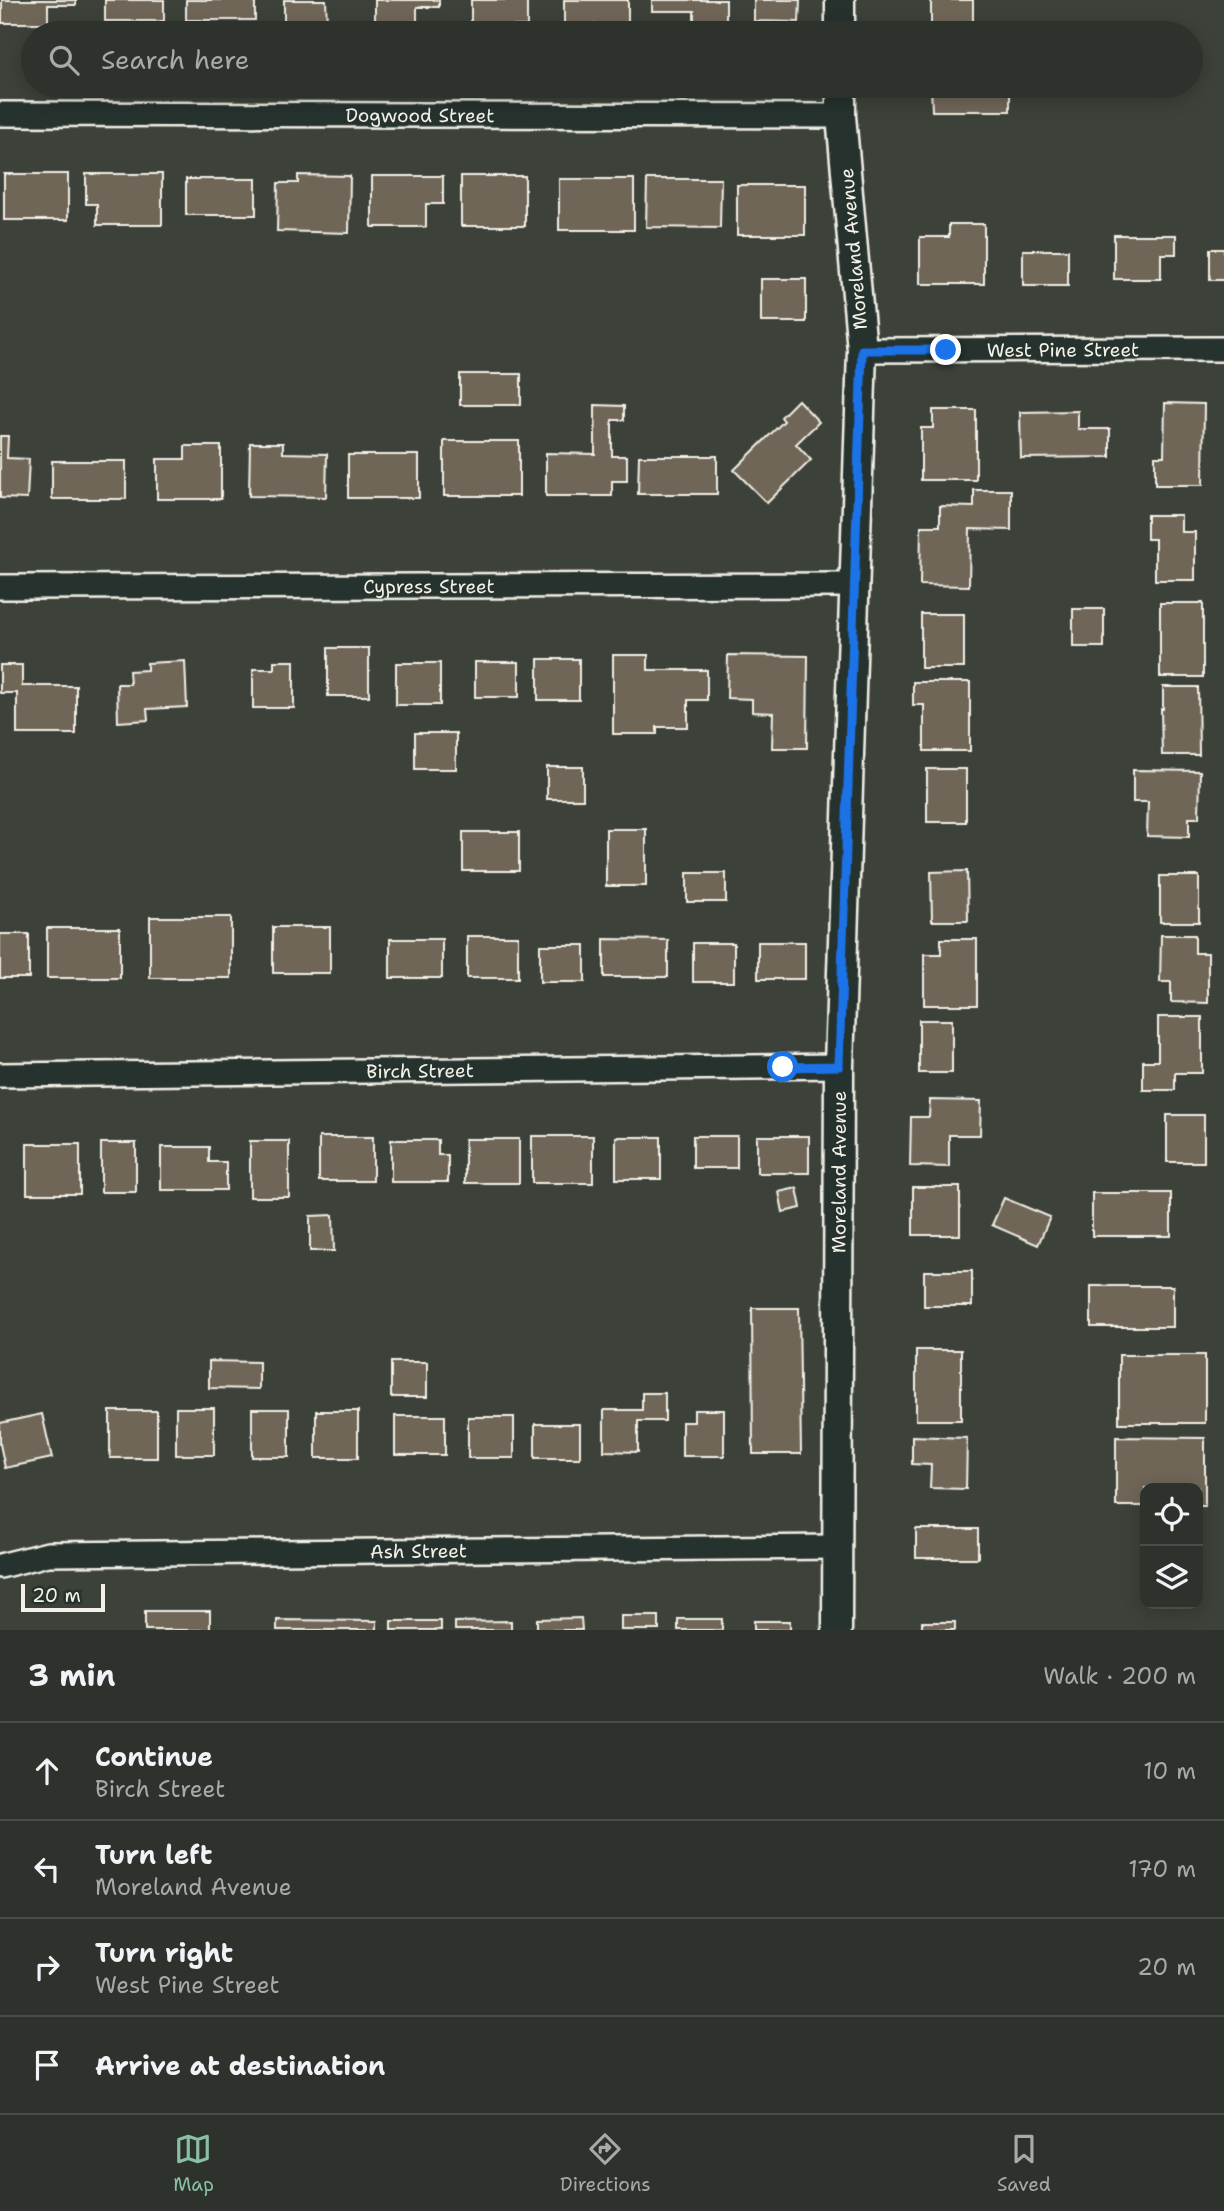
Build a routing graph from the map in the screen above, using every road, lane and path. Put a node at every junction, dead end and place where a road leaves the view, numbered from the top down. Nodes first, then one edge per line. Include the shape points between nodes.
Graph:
1 (840, 0) edge
2 (840, 21) edge
3 (841, 98) edge
4 (0, 114) edge
5 (841, 116) junction
6 (1224, 349) edge
7 (862, 350) junction
8 (856, 585) junction
9 (0, 587) edge
10 (839, 1066) junction
11 (0, 1075) edge
12 (838, 1547) junction
13 (0, 1566) edge
14 (837, 1630) edge

1 - 2 street
3 - 5 street, Moreland Avenue
4 - 5 street, Dogwood Street
5 - 7 street, Moreland Avenue
6 - 7 street, West Pine Street
7 - 8 street, Moreland Avenue
8 - 9 street, Cypress Street
8 - 10 street, Moreland Avenue
10 - 11 street, Birch Street
10 - 12 street, Moreland Avenue
12 - 13 street, Ash Street via 48,1554
12 - 14 street, Moreland Avenue

